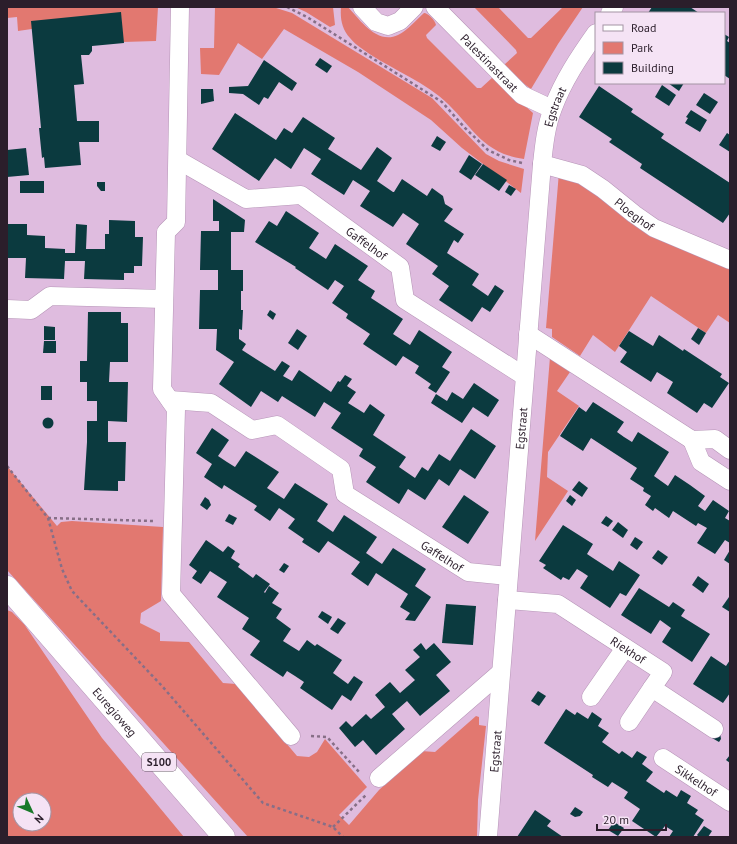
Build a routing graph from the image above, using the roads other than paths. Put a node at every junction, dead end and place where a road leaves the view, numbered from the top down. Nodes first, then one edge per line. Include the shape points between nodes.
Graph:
1 (180, 7) edge
2 (362, 7) edge
3 (414, 7) edge
4 (434, 7) edge
5 (595, 34) edge
6 (552, 109) junction
7 (178, 160) junction
8 (542, 164) junction
9 (730, 260) edge
10 (164, 299) junction
11 (7, 309) edge
12 (528, 334) junction
13 (524, 376) junction
14 (170, 400) junction
15 (692, 440) junction
16 (730, 450) edge
17 (730, 481) edge
18 (508, 576) junction
19 (7, 587) edge
20 (507, 600) junction
21 (625, 648) junction
22 (500, 673) junction
23 (652, 688) junction
24 (591, 697) dead end
25 (629, 722) dead end
26 (714, 729) dead end
27 (291, 736) road end
28 (662, 758) dead end
29 (376, 783) road end
30 (730, 802) edge
31 (224, 837) edge
32 (488, 837) edge

1 - 7 street
2 - 3 street via 376,22 388,26 400,21
4 - 6 street, Palestinastraat via 522,95
5 - 6 street, Egstraat via 577,60
6 - 8 street, Egstraat
7 - 10 street via 176,222 166,232
7 - 13 street, Gaffelhof via 246,199 301,195 400,267 405,300
8 - 9 street, Ploeghof via 582,175 654,228
8 - 12 street, Egstraat
10 - 11 street via 50,296 31,310
10 - 14 street via 162,389
12 - 13 street, Egstraat
12 - 15 street
13 - 18 street, Egstraat
14 - 18 street, Gaffelhof via 211,403 252,430 277,425 341,469 345,494 468,572
14 - 27 street via 176,409 171,594
15 - 16 street via 715,439
15 - 17 street via 701,462
18 - 20 street, Egstraat
19 - 31 main road, Euregioweg / S100
20 - 21 street, Riekhof via 558,604
20 - 22 street, Egstraat
21 - 23 street, Riekhof via 663,672
21 - 24 street
22 - 29 street
22 - 32 street, Egstraat
23 - 25 street
23 - 26 street
28 - 30 street, Sikkelhof

